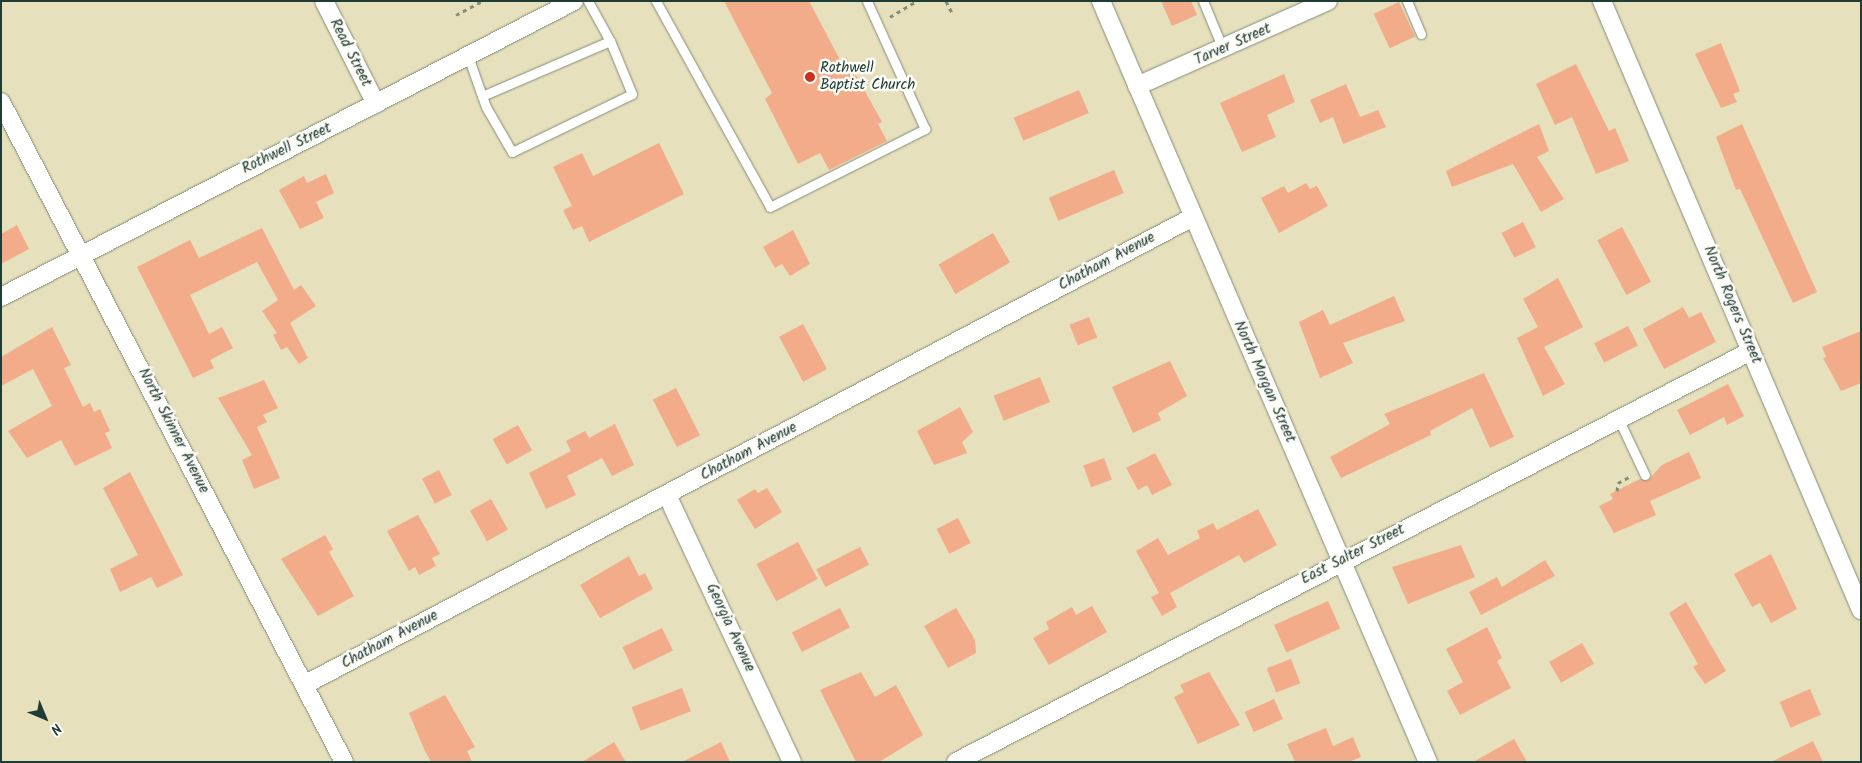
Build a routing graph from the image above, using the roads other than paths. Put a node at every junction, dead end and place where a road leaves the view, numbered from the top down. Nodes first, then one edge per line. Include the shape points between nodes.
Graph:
1 (324, 1) edge
2 (574, 1) edge
3 (588, 1) edge
4 (656, 1) edge
5 (867, 1) edge
6 (1101, 1) edge
7 (1203, 1) edge
8 (1328, 1) edge
9 (1407, 1) edge
10 (1602, 1) edge
11 (1421, 34) dead end
12 (610, 41) junction
13 (1223, 49) junction
14 (468, 56) junction
15 (1137, 86) junction
16 (482, 96) junction
17 (1, 102) edge
18 (376, 104) junction
19 (1193, 217) junction
20 (82, 256) junction
21 (1, 297) edge
22 (1751, 350) junction
23 (1618, 418) junction
24 (1645, 476) dead end
25 (667, 495) junction
26 (1341, 561) junction
27 (1861, 610) edge
28 (304, 686) junction
29 (344, 762) edge
30 (792, 762) edge
31 (956, 762) edge
32 (1428, 762) edge

1 - 18 street, Read Street
2 - 14 street, Rothwell Street
3 - 12 lane
4 - 5 lane via 770,207 925,129
6 - 15 street, North Morgan Street
7 - 13 lane
8 - 13 street, Tarver Street
9 - 11 lane
10 - 22 street, North Rogers Street
12 - 16 lane
12 - 16 lane via 632,94 512,152
13 - 15 street, Tarver Street
14 - 16 lane
14 - 18 street, Rothwell Street
15 - 19 street, North Morgan Street
17 - 20 street, North Skinner Avenue
18 - 20 street, Rothwell Street
19 - 25 street, Chatham Avenue
19 - 26 street, North Morgan Street
20 - 21 street, Rothwell Street
20 - 28 street, North Skinner Avenue
22 - 23 street, East Salter Street
22 - 27 street, North Rogers Street
23 - 24 lane
23 - 26 street, East Salter Street
25 - 28 street, Chatham Avenue
25 - 30 street, Georgia Avenue
26 - 31 street, East Salter Street
26 - 32 street, North Morgan Street
28 - 29 street, North Skinner Avenue

